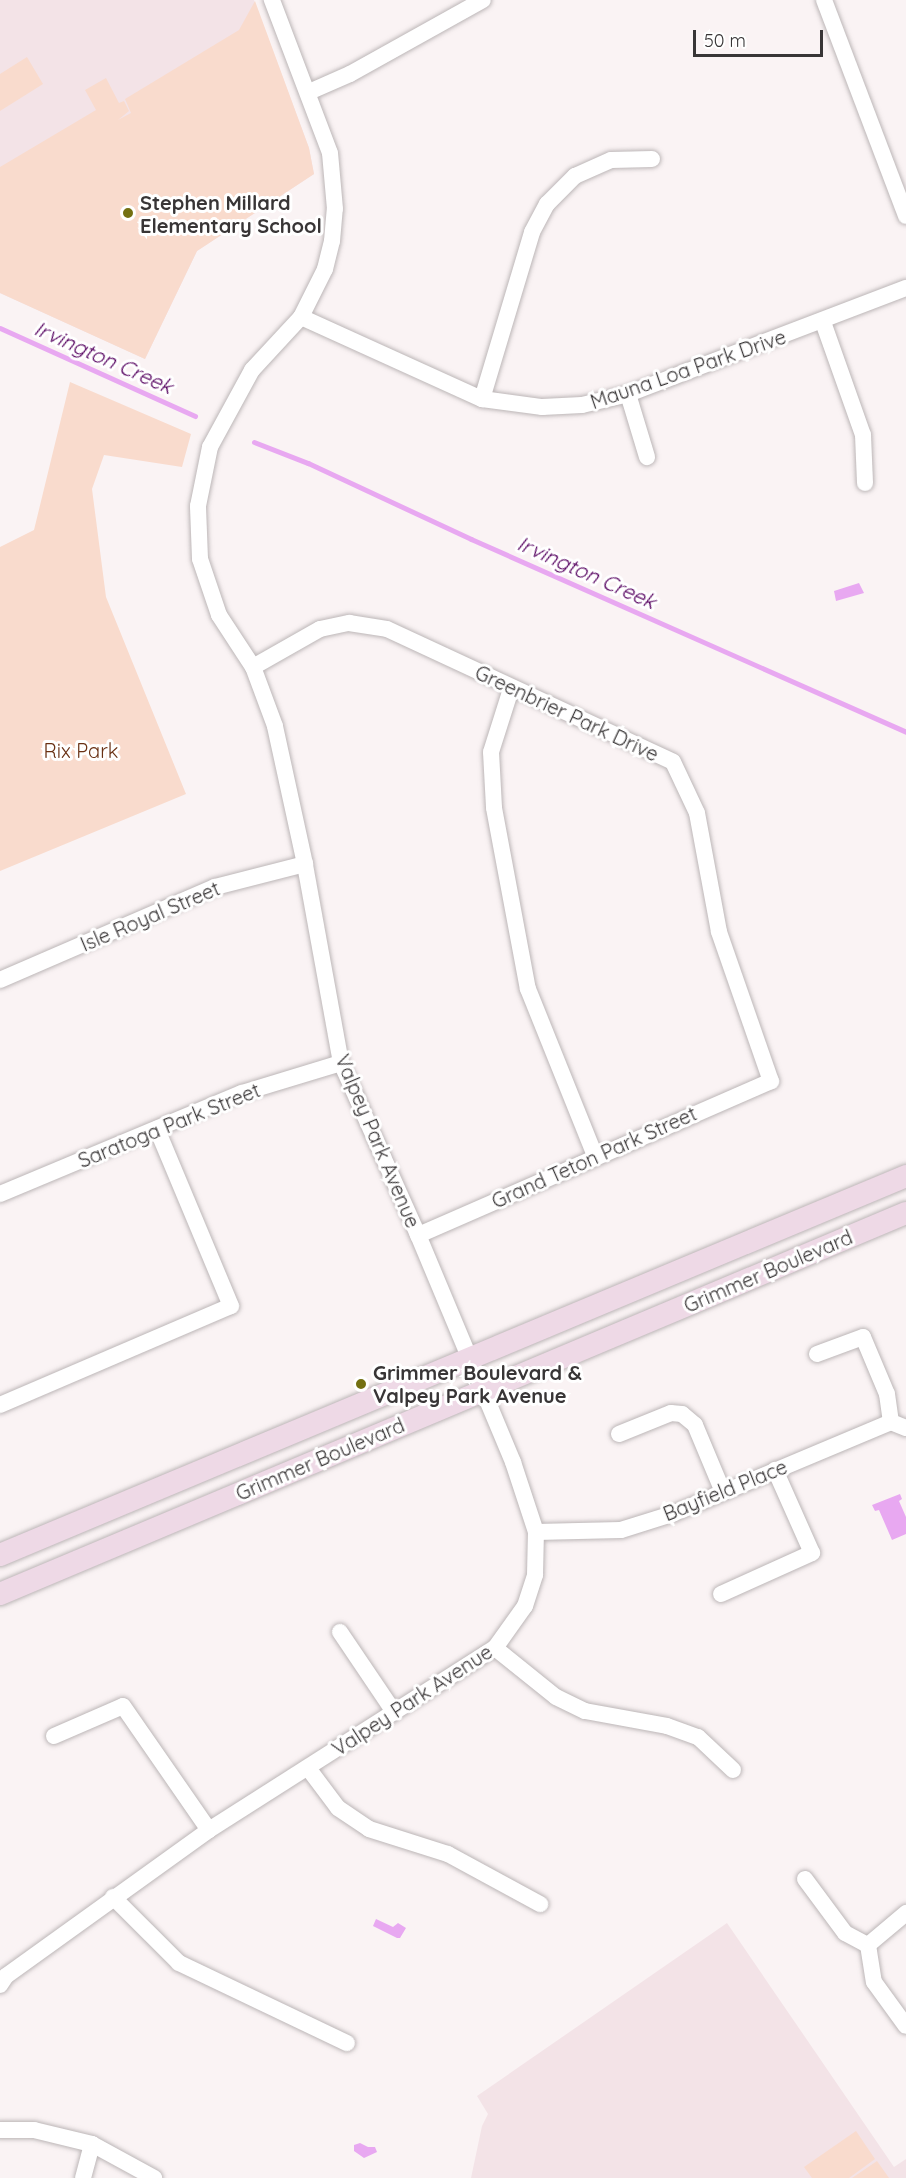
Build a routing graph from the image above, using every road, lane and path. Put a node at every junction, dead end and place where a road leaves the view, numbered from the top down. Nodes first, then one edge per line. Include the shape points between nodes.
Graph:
1 (272, 0) edge
2 (483, 0) edge
3 (824, 0) edge
4 (309, 92) junction
5 (652, 159) dead end
6 (902, 192) edge
7 (906, 216) edge
8 (906, 288) edge
9 (301, 317) junction
10 (823, 322) junction
11 (628, 394) junction
12 (482, 399) junction
13 (647, 458) dead end
14 (865, 483) dead end
15 (253, 667) junction
16 (512, 689) junction
17 (305, 864) junction
18 (0, 980) edge
19 (340, 1063) junction
20 (771, 1081) joint
21 (157, 1129) junction
22 (594, 1156) junction
23 (906, 1176) edge
24 (0, 1194) edge
25 (906, 1213) edge
26 (418, 1235) junction
27 (817, 1354) dead end
28 (470, 1359) junction
29 (483, 1391) junction
30 (0, 1406) edge
31 (898, 1425) edge
32 (619, 1434) dead end
33 (775, 1470) junction
34 (723, 1492) junction
35 (536, 1532) junction
36 (0, 1555) edge
37 (0, 1594) edge
38 (720, 1594) dead end
39 (340, 1632) dead end
40 (495, 1648) junction
41 (394, 1712) junction
42 (54, 1736) dead end
43 (308, 1768) junction
44 (733, 1770) dead end
45 (209, 1830) junction
46 (805, 1879) dead end
47 (113, 1897) junction
48 (540, 1904) dead end
49 (906, 1913) edge
50 (867, 1945) junction
51 (0, 1985) edge
52 (906, 2026) edge
53 (347, 2043) dead end
54 (0, 2130) edge
55 (92, 2144) junction
56 (83, 2178) edge
57 (154, 2178) edge

1 - 4 street, Valpey Park Avenue
2 - 4 street via 350,74
3 - 6 street
4 - 9 street, Valpey Park Avenue via 330,153 335,209 325,269
5 - 12 street via 611,160 575,176 547,204 532,232
6 - 7 street
8 - 10 street, Mauna Loa Park Drive
9 - 12 street, Mauna Loa Park Drive
9 - 15 street, Valpey Park Avenue via 252,370 210,447 198,506 200,559 219,615
10 - 11 street, Mauna Loa Park Drive
10 - 14 street via 863,435
11 - 12 street, Mauna Loa Park Drive via 582,405 542,407
11 - 13 street
15 - 16 street, Greenbrier Park Drive via 320,629 349,623 387,629
15 - 17 street, Valpey Park Avenue via 275,726
16 - 20 street, Greenbrier Park Drive via 673,762 698,813 719,932
16 - 22 street via 491,752 494,808 528,989
17 - 18 street, Isle Royal Street via 215,887
17 - 19 street, Valpey Park Avenue
19 - 21 street, Saratoga Park Street via 242,1093
19 - 26 street, Valpey Park Avenue
20 - 22 street, Grand Teton Park Street
21 - 24 street, Saratoga Park Street
21 - 30 street via 231,1306
22 - 26 street, Grand Teton Park Street
23 - 28 main road, Grimmer Boulevard
25 - 29 main road, Grimmer Boulevard
26 - 28 street, Valpey Park Avenue
27 - 31 street via 863,1337
28 - 29 street, Valpey Park Avenue
28 - 36 main road, Grimmer Boulevard
29 - 35 street, Valpey Park Avenue via 513,1462
29 - 37 main road, Grimmer Boulevard
31 - 33 street, Bayfield Place
32 - 34 street via 671,1413 682,1414 695,1425
33 - 34 street, Bayfield Place
33 - 38 street via 812,1553
34 - 35 street, Bayfield Place via 621,1530
35 - 40 street, Valpey Park Avenue via 535,1575 525,1606
39 - 41 street
40 - 41 street, Valpey Park Avenue
40 - 44 street via 556,1697 585,1712 667,1726 698,1737
41 - 43 street, Valpey Park Avenue
42 - 45 street via 123,1706
43 - 45 street, Valpey Park Avenue
43 - 48 street via 338,1808 369,1829 448,1854
45 - 47 street, Valpey Park Avenue
46 - 50 street via 844,1933
47 - 51 street, Valpey Park Avenue via 6,1976
47 - 53 street via 179,1963
49 - 50 street
50 - 52 street via 874,1982
54 - 55 street via 34,2130
55 - 56 street
55 - 57 street

